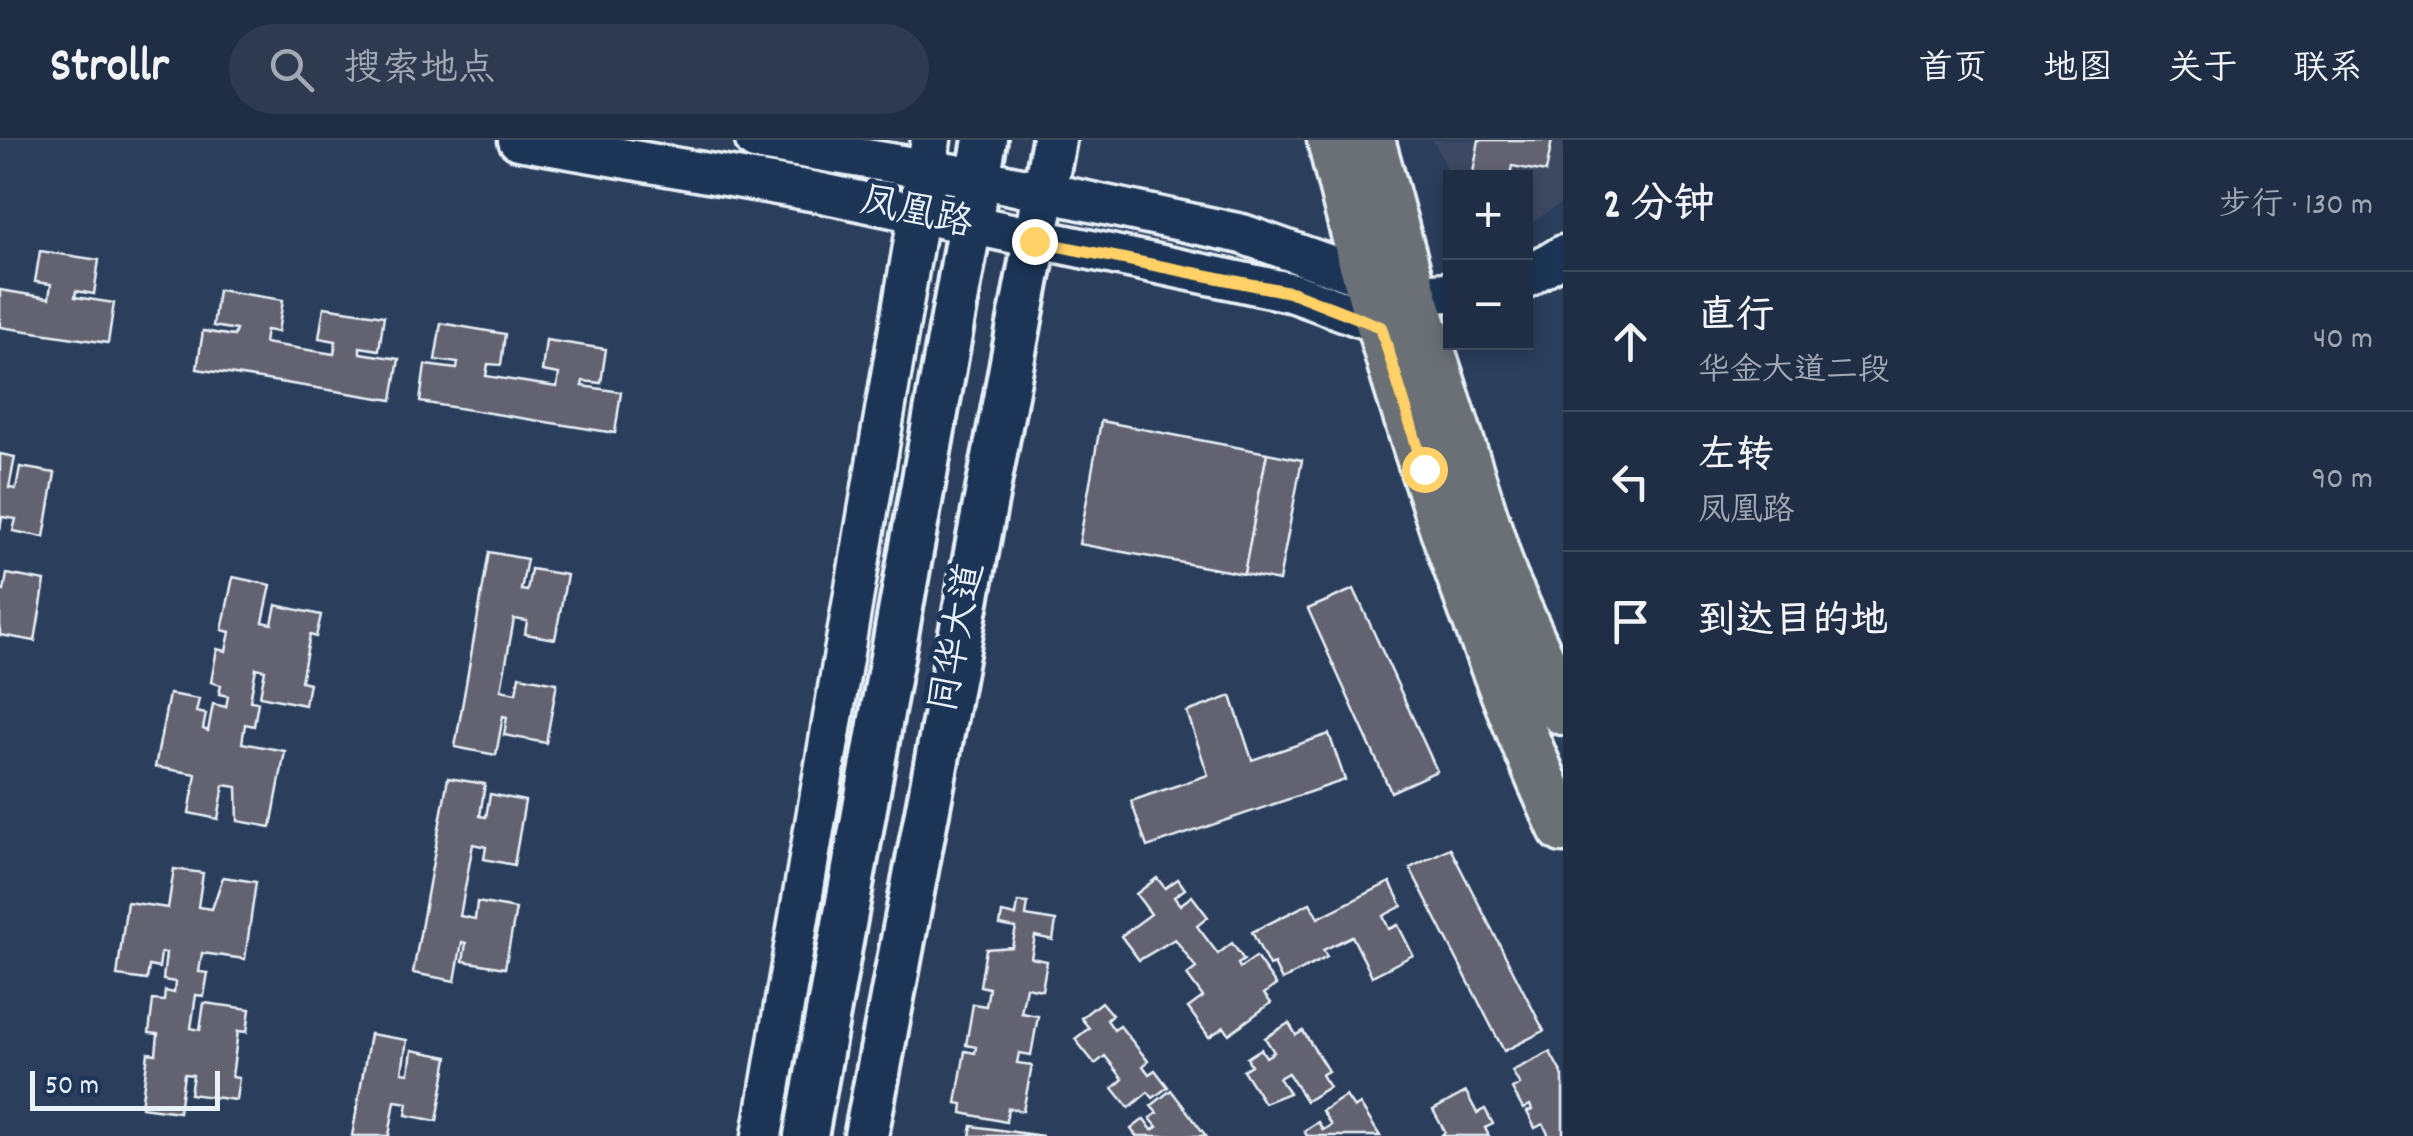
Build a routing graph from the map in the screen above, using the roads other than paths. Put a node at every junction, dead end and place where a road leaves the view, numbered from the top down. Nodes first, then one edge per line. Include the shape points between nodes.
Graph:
1 (518, 140) edge
2 (755, 140) edge
3 (1054, 140) edge
4 (1332, 140) edge
5 (1370, 140) edge
6 (928, 154) edge
7 (981, 159) edge
8 (1044, 192) junction
9 (1034, 241) junction
10 (1563, 255) edge
11 (1533, 274) edge
12 (1366, 280) junction
13 (1417, 313) edge
14 (1563, 710) edge
15 (1563, 828) edge
16 (762, 1136) edge
17 (806, 1136) edge
18 (866, 1136) edge

1 - 9 street, 凤凰路 via 816,192
2 - 6 street, 凤凰路
3 - 8 main road, 同华大道
4 - 12 main road
5 - 13 main road
6 - 7 street, 凤凰路
6 - 16 street
7 - 8 street, 凤凰路
7 - 17 main road, 同华大道
8 - 9 main road, 同华大道
8 - 12 street, 凤凰路 via 1242,234
9 - 13 street, 凤凰路
9 - 18 main road, 同华大道
10 - 11 street
12 - 13 main road
13 - 14 main road via 1504,579
13 - 15 main road via 1424,469

